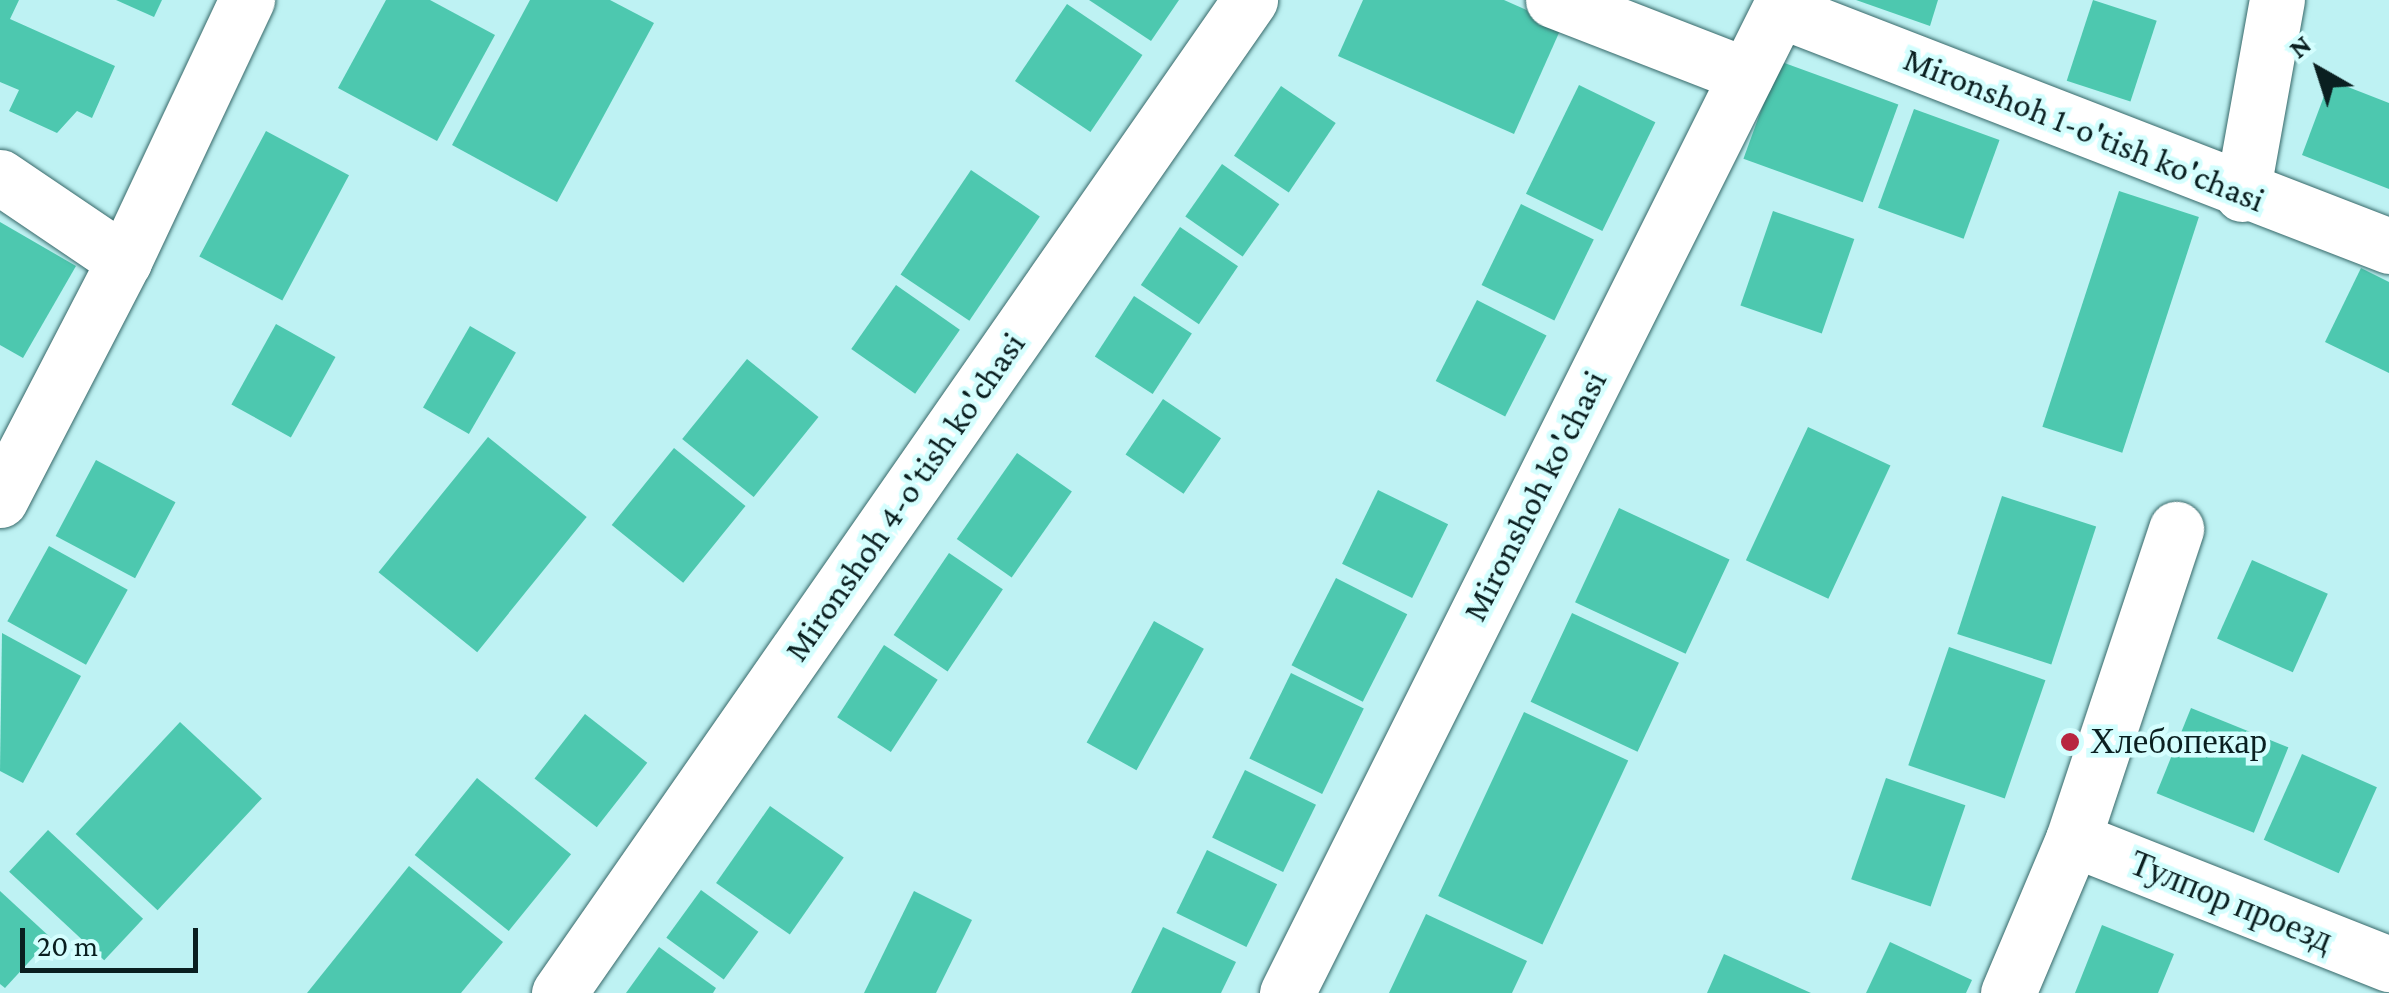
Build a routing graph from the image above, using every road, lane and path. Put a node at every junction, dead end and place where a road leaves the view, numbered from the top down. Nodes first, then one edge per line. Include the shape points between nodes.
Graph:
1 (247, 0) edge
2 (1250, 0) edge
3 (1553, 0) edge
4 (2277, 0) edge
5 (1782, 5) edge
6 (1746, 75) junction
7 (0, 177) edge
8 (2242, 194) junction
9 (2389, 246) edge
10 (124, 260) junction
11 (0, 500) edge
12 (2176, 529) dead end
13 (2073, 839) junction
14 (2389, 964) edge
15 (560, 993) edge
16 (1288, 993) edge
17 (2008, 993) edge

1 - 10 street
2 - 15 street, Mironshoh 4-o'tish ko'chasi
3 - 6 street
4 - 8 street
5 - 6 street, Mironshoh ko'chasi
5 - 8 street, Mironshoh 1-o'tish ko'chasi
6 - 16 street, Mironshoh ko'chasi
7 - 10 street
8 - 9 street, Mironshoh 1-o'tish ko'chasi
10 - 11 street
12 - 13 street
13 - 14 street, Тулпор проезд
13 - 17 street

